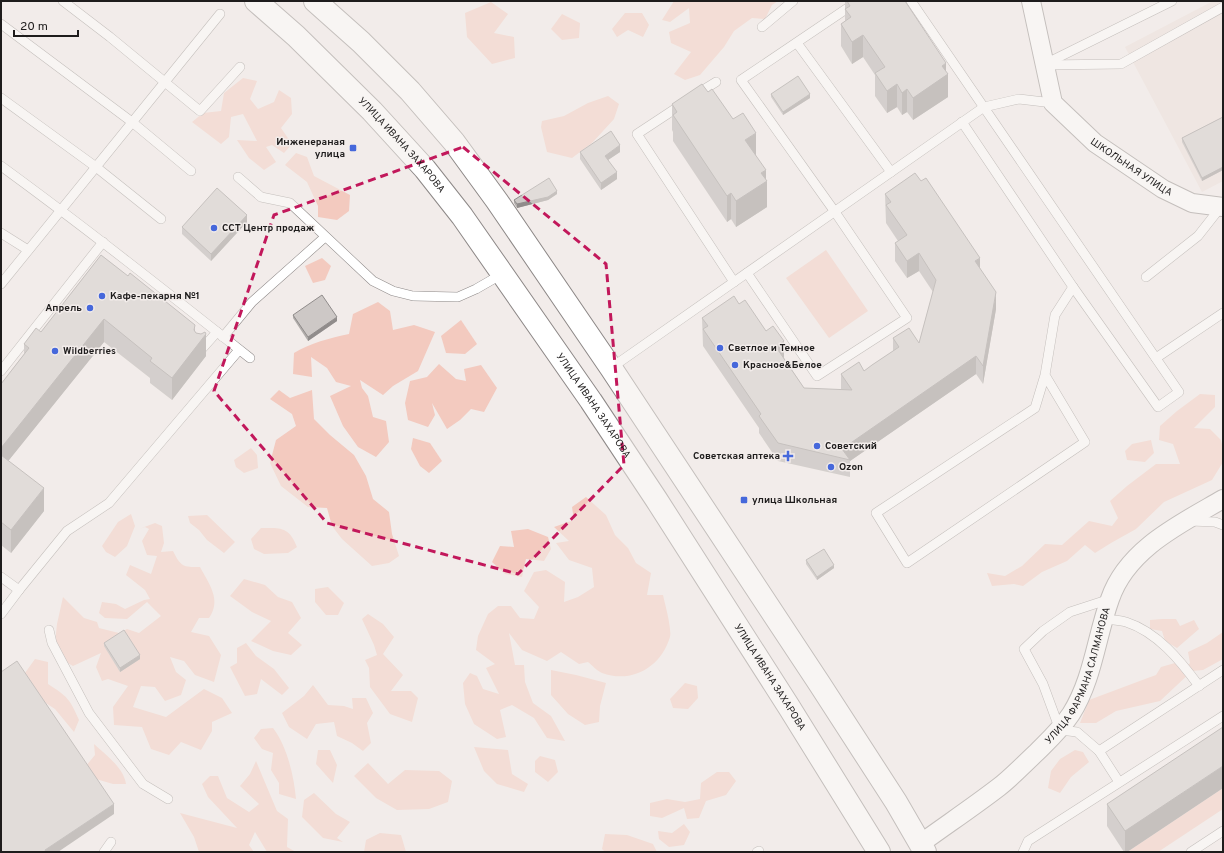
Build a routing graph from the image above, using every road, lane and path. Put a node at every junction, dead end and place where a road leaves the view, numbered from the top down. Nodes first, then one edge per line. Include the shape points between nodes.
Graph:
1 (63, 1) edge
2 (256, 1) edge
3 (315, 1) edge
4 (793, 1) edge
5 (858, 1) edge
6 (911, 1) edge
7 (1031, 1) edge
8 (1172, 1) edge
9 (1223, 7) edge
10 (220, 14) dead end
11 (1, 24) edge
12 (762, 26) dead end
13 (797, 43) junction
14 (1044, 65) junction
15 (240, 67) dead end
16 (165, 82) junction
17 (716, 82) dead end
18 (1, 98) edge
19 (1052, 103) junction
20 (984, 106) junction
21 (132, 122) junction
22 (962, 122) junction
23 (1, 166) edge
24 (96, 167) junction
25 (191, 171) dead end
26 (891, 172) junction
27 (238, 177) dead end
28 (1222, 208) edge
29 (61, 210) junction
30 (835, 212) junction
31 (161, 219) dead end
32 (1, 232) edge
33 (325, 237) junction
34 (103, 242) junction
35 (28, 250) junction
36 (747, 272) junction
37 (502, 274) junction
38 (1146, 277) dead end
39 (734, 282) junction
40 (1, 284) edge
41 (1073, 287) junction
42 (1223, 313) edge
43 (220, 334) junction
44 (239, 350) junction
45 (200, 351) edge
46 (250, 358) dead end
47 (1156, 358) junction
48 (611, 368) junction
49 (1, 371) edge
50 (1045, 375) junction
51 (1223, 499) edge
52 (1186, 521) junction
53 (1223, 525) edge
54 (1, 577) edge
55 (19, 590) junction
56 (1110, 599) junction
57 (1, 614) edge
58 (1104, 619) junction
59 (49, 630) dead end
60 (1223, 670) edge
61 (1199, 686) junction
62 (1223, 716) edge
63 (1060, 730) junction
64 (1099, 751) junction
65 (1120, 782) junction
66 (168, 799) dead end
67 (1223, 831) edge
68 (111, 842) dead end
69 (918, 849) edge
70 (104, 852) edge
71 (879, 852) edge
72 (1023, 852) edge
73 (1191, 852) edge

1 - 16 lane
2 - 37 main road, УЛИЦА ИВАНА ЗАХАРОВА via 302,41 425,169 462,216
3 - 48 main road via 410,91 454,142
4 - 12 lane
5 - 13 lane
6 - 20 lane
7 - 14 street
8 - 14 lane
9 - 14 lane via 1121,64
10 - 16 lane
11 - 21 lane
13 - 26 lane
13 - 30 lane via 741,80
14 - 19 street
15 - 16 lane via 200,111
16 - 21 lane
17 - 39 lane via 637,134
18 - 24 lane
19 - 20 lane via 1019,99
19 - 28 street, ШКОЛЬНАЯ УЛИЦА via 1095,144 1163,190 1192,203
20 - 22 lane
20 - 47 lane
21 - 24 lane
21 - 25 lane
22 - 26 lane
22 - 41 lane
23 - 29 lane
24 - 29 lane
24 - 31 lane
26 - 30 lane
27 - 33 lane via 262,197 290,203
28 - 38 lane via 1198,236
29 - 34 lane
29 - 35 lane
30 - 36 lane
30 - 36 lane via 907,318 818,376
32 - 35 lane
33 - 37 lane via 373,281 393,291 413,296 458,297 476,290
33 - 43 lane
34 - 43 lane
34 - 49 lane
35 - 40 lane
36 - 39 lane
37 - 71 main road, УЛИЦА ИВАНА ЗАХАРОВА via 656,499
39 - 48 lane
41 - 47 lane via 1158,407 1179,392
41 - 50 lane via 1055,315
42 - 47 lane
43 - 44 lane
43 - 45 lane
44 - 46 lane
44 - 55 lane via 109,503 67,531
48 - 69 main road via 896,802
50 - 50 lane via 1035,408 876,513 907,563 1085,442
51 - 52 street, УЛИЦА ФАРМАНА САЛМАНОВА
52 - 53 lane via 1215,522
52 - 56 street, УЛИЦА ФАРМАНА САЛМАНОВА via 1140,554 1117,583
54 - 55 lane
55 - 57 lane
56 - 58 street, УЛИЦА ФАРМАНА САЛМАНОВА
56 - 63 lane via 1070,612 1043,631 1024,649 1043,684
58 - 61 lane via 1125,622 1144,630 1163,644
58 - 63 street, УЛИЦА ФАРМАНА САЛМАНОВА via 1087,681
59 - 66 lane via 52,643 89,713 144,784
60 - 61 lane
61 - 64 lane
62 - 65 lane
63 - 64 lane via 1077,732
63 - 69 street, УЛИЦА ФАРМАНА САЛМАНОВА via 999,787
64 - 65 lane
65 - 72 lane via 1028,841
67 - 73 lane
68 - 70 lane

